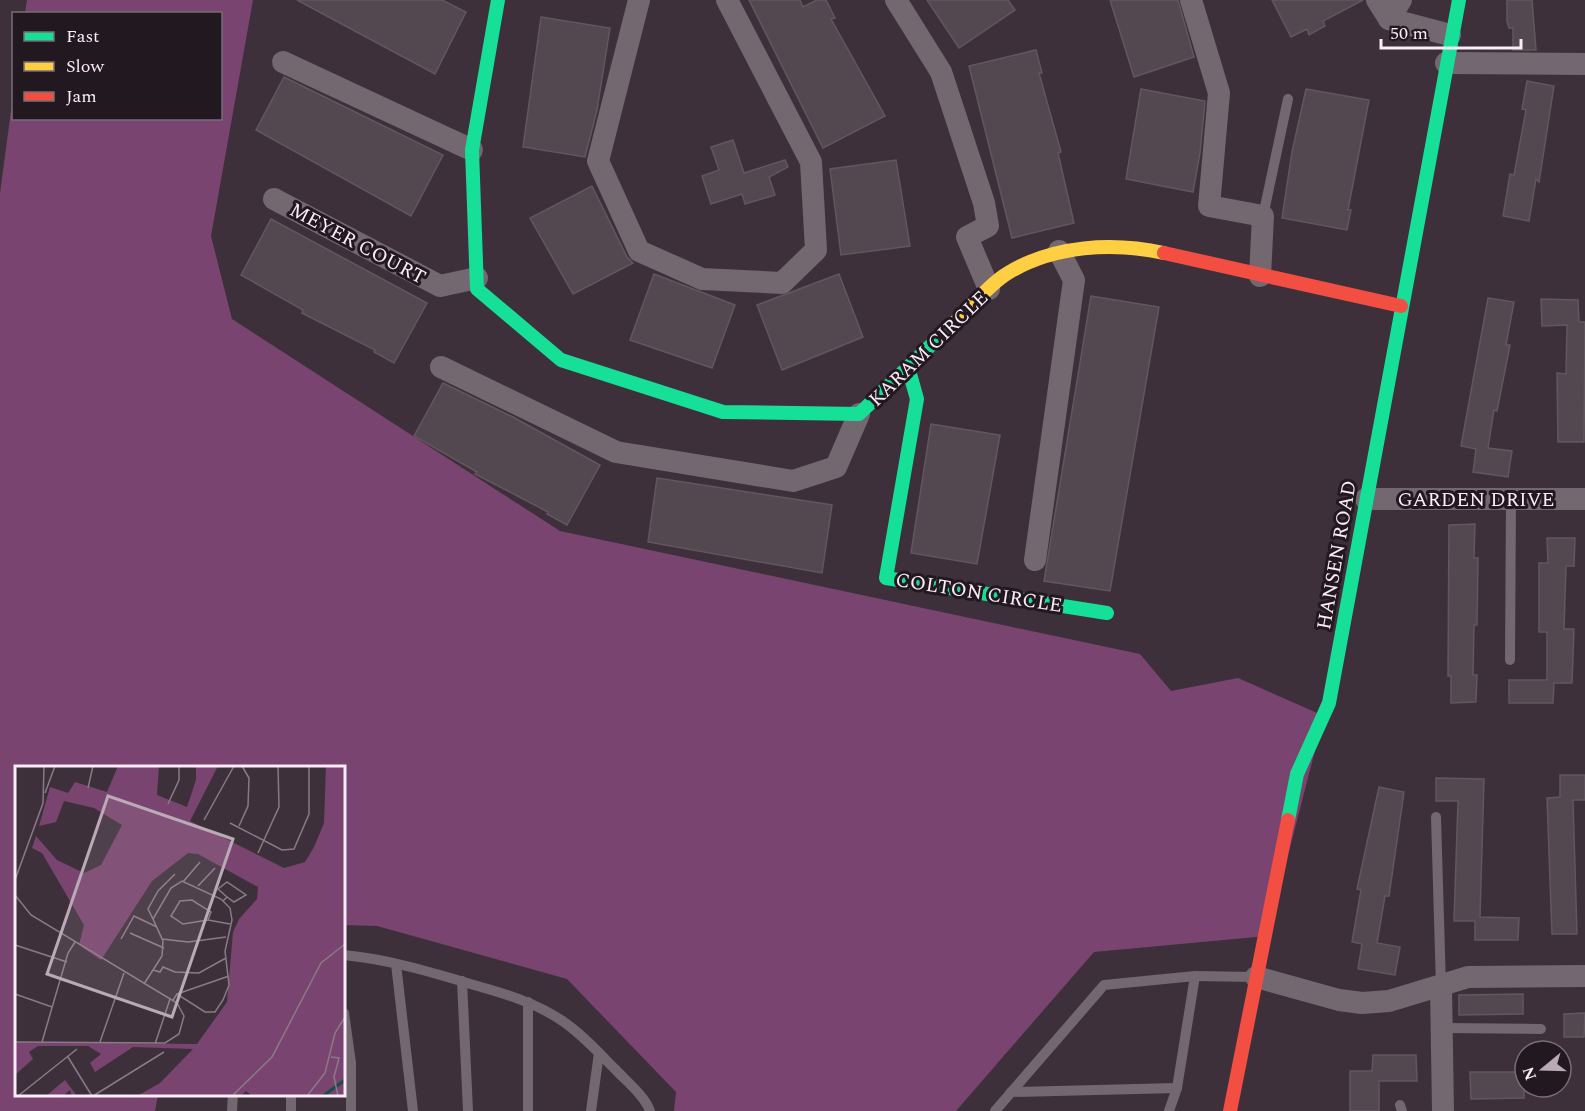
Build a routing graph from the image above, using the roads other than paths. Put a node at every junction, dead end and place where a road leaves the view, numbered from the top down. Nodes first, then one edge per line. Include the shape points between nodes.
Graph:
1 (498, 0) edge
2 (639, 0) edge
3 (727, 0) edge
4 (896, 0) edge
5 (1191, 0) edge
6 (1459, 0) edge
7 (1389, 6) edge
8 (1450, 35) junction
9 (282, 62) dead end
10 (1446, 63) junction
11 (1585, 64) edge
12 (1288, 99) dead end
13 (472, 150) junction
14 (274, 199) dead end
15 (1263, 216) junction
16 (1059, 251) junction
17 (1260, 276) junction
18 (477, 278) junction
19 (989, 290) junction
20 (1401, 306) junction
21 (441, 367) dead end
22 (908, 367) junction
23 (859, 414) junction
24 (1511, 499) junction
25 (1585, 499) edge
26 (1366, 500) junction
27 (1035, 560) dead end
28 (1107, 613) dead end
29 (1510, 660) dead end
30 (1436, 818) dead end
31 (345, 955) edge
32 (396, 964) junction
33 (1195, 976) junction
34 (1585, 976) edge
35 (1256, 977) junction
36 (462, 981) junction
37 (1442, 987) junction
38 (528, 1002) junction
39 (345, 1020) edge
40 (1442, 1028) junction
41 (1541, 1029) dead end
42 (599, 1053) junction
43 (1177, 1088) junction
44 (1011, 1092) junction
45 (233, 1096) edge
46 (649, 1108) edge
47 (232, 1111) edge
48 (351, 1111) edge
49 (413, 1111) edge
50 (468, 1111) edge
51 (528, 1111) edge
52 (591, 1111) edge
53 (995, 1111) edge
54 (1169, 1111) edge
55 (1230, 1111) edge
56 (1443, 1111) edge

1 - 13 street, KARAM CIRCLE
2 - 3 street via 598,161 639,251 702,279 782,283 816,250 812,162
4 - 19 street via 941,72 984,203 988,226 967,237
5 - 15 street via 1219,93 1209,206
6 - 8 street, HANSEN ROAD
7 - 8 street
8 - 10 street, HANSEN ROAD
9 - 13 street
10 - 11 street
10 - 20 street, HANSEN ROAD
12 - 15 lane
13 - 18 street, KARAM CIRCLE
14 - 18 street, MEYER COURT via 440,286
15 - 17 street
16 - 17 street, KARAM CIRCLE via 1131,246
16 - 19 street, KARAM CIRCLE via 1007,273
16 - 27 street, COLTON CIRCLE via 1074,280
17 - 20 street, KARAM CIRCLE
18 - 23 street, KARAM CIRCLE via 477,289 561,360 723,412
19 - 22 street, KARAM CIRCLE
20 - 26 street, HANSEN ROAD
21 - 23 street via 616,452 793,481 836,467
22 - 23 street, KARAM CIRCLE
22 - 28 street, COLTON CIRCLE via 917,399 886,578
24 - 25 street, GARDEN DRIVE
24 - 26 street, GARDEN DRIVE
24 - 29 lane
26 - 35 street, HANSEN ROAD via 1329,703 1297,774
30 - 37 lane
31 - 32 lane
32 - 36 lane
32 - 49 lane
33 - 35 lane
33 - 43 lane
33 - 44 lane via 1104,985
34 - 37 street via 1468,977
35 - 37 street via 1362,1003 1389,1001
35 - 55 street, HANSEN ROAD
36 - 38 lane
36 - 50 lane
37 - 40 street
38 - 42 lane via 564,1022
38 - 51 lane
39 - 48 lane via 351,1063
40 - 41 lane
40 - 56 street
42 - 46 lane
42 - 52 lane
43 - 44 lane
43 - 54 lane
44 - 53 lane
45 - 47 lane

